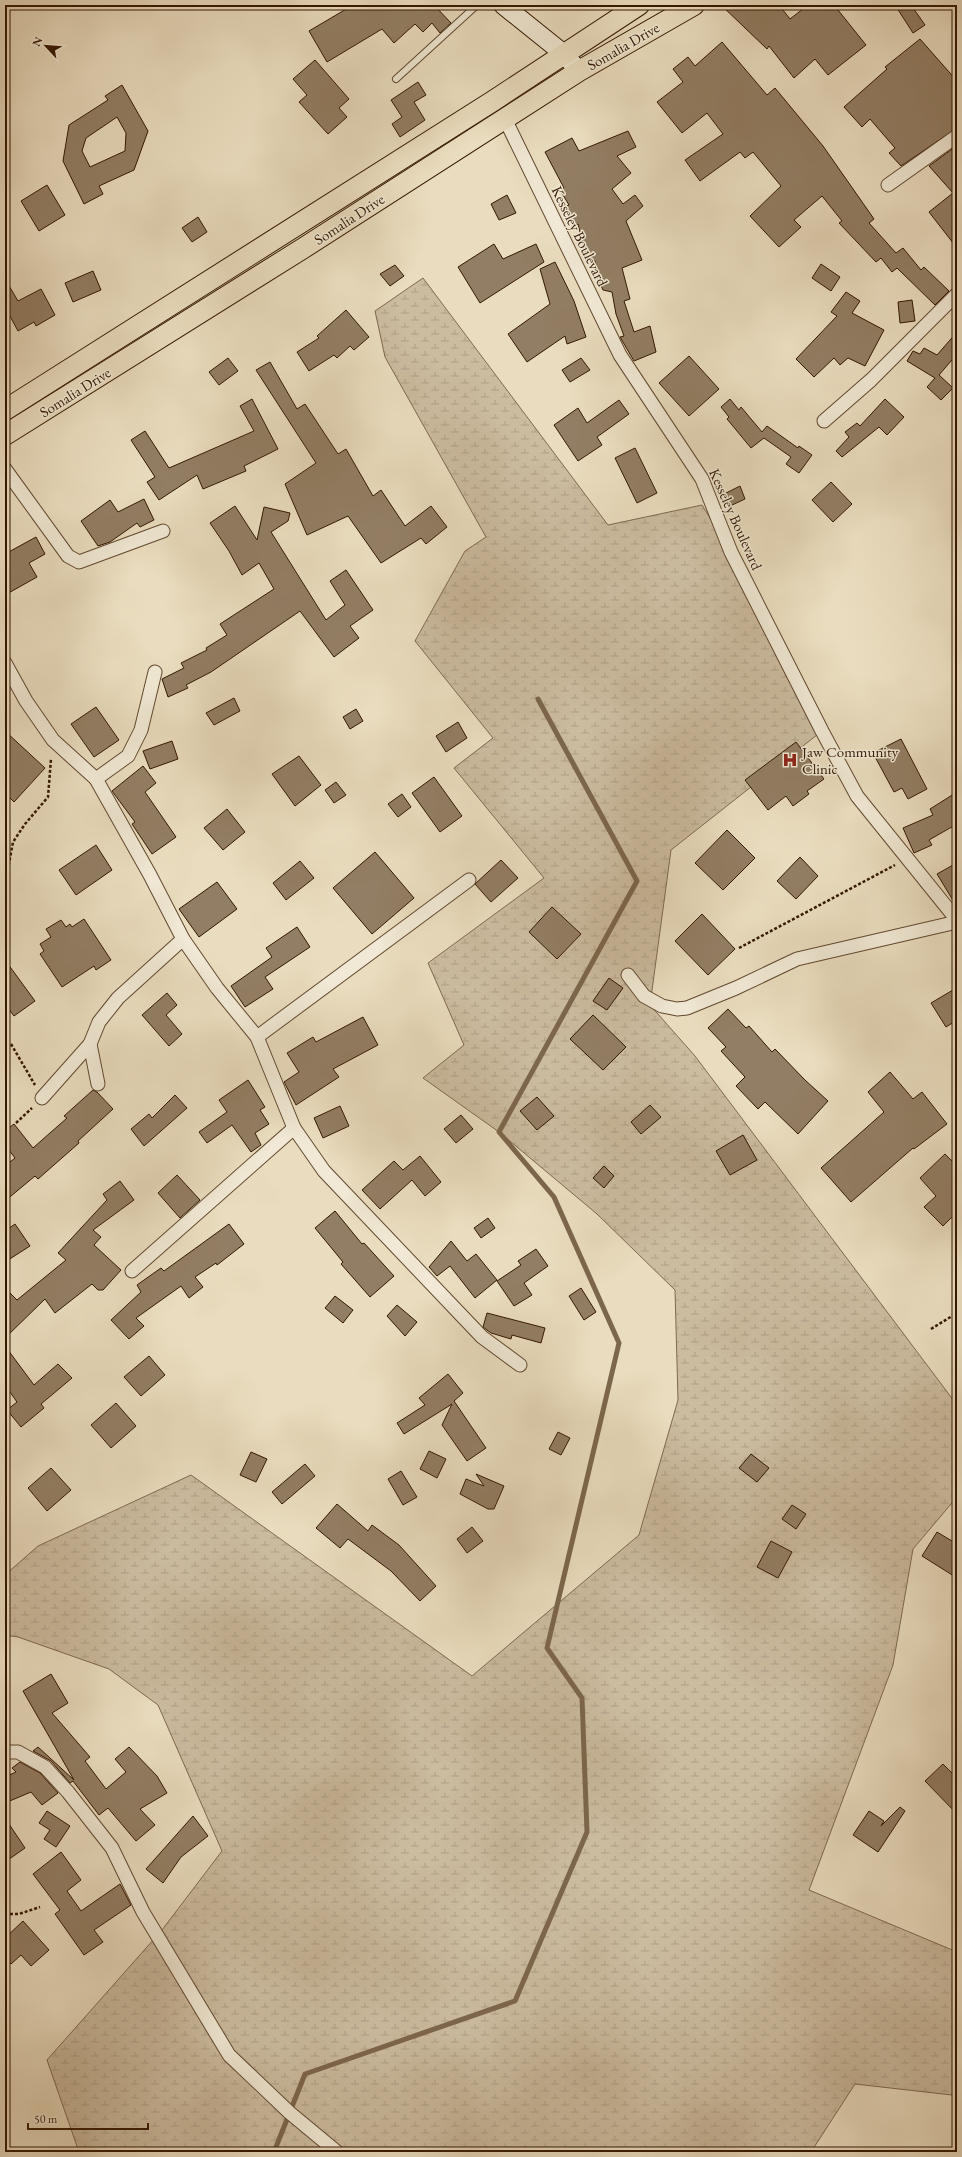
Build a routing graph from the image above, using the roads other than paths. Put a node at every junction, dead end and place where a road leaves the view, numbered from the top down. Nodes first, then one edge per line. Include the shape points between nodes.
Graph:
1 (477, 5) edge
2 (504, 5) edge
3 (639, 5) edge
4 (694, 5) edge
5 (564, 54) junction
6 (579, 71) junction
7 (396, 79) dead end
8 (505, 119) junction
9 (957, 136) edge
10 (888, 185) dead end
11 (957, 294) edge
12 (5, 410) edge
13 (824, 421) dead end
14 (5, 435) edge
15 (5, 469) edge
16 (163, 532) dead end
17 (5, 663) edge
18 (155, 672) dead end
19 (96, 779) junction
20 (469, 880) dead end
21 (957, 921) edge
22 (183, 939) junction
23 (628, 975) dead end
24 (257, 1037) junction
25 (90, 1044) junction
26 (98, 1084) dead end
27 (42, 1098) road end
28 (294, 1128) junction
29 (132, 1271) dead end
30 (520, 1365) dead end
31 (5, 1752) edge
32 (337, 2152) edge

1 - 7 lane
2 - 5 main road
3 - 5 main road, Somalia Drive
4 - 6 main road, Somalia Drive
5 - 6 main road
5 - 12 main road, Somalia Drive
6 - 8 main road, Somalia Drive
8 - 14 main road, Somalia Drive
8 - 21 street, Kesseley Boulevard via 620,355 702,479 731,552 857,796
9 - 10 street
11 - 13 street via 871,380
15 - 16 street via 68,556 79,562
17 - 19 street via 53,740
18 - 19 street via 141,730 128,756
19 - 22 street
20 - 24 street
21 - 23 street via 797,959 687,1008 662,1006 644,996
22 - 24 street via 217,988
22 - 25 street via 118,998 99,1022
24 - 28 street
25 - 26 street
25 - 27 street
28 - 29 street
28 - 30 street via 324,1171 482,1337
31 - 32 street via 18,1752 45,1767 68,1792 112,1848 143,1912 229,2055 290,2113

